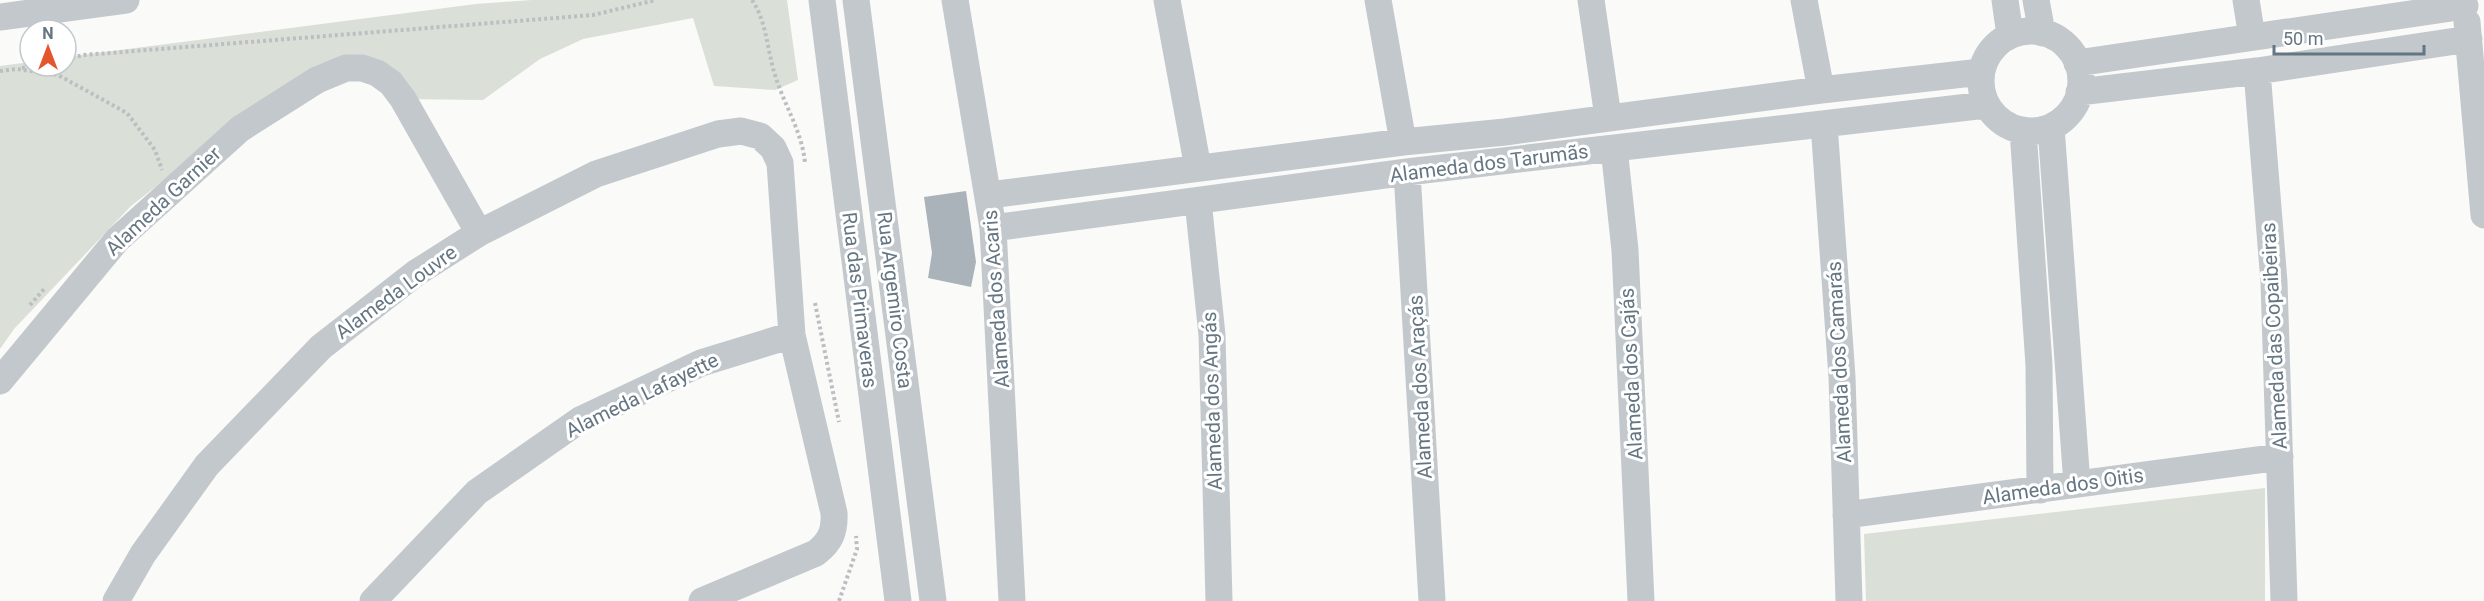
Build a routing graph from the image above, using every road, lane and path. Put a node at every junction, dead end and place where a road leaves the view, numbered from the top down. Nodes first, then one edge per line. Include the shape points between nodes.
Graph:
1 (126, 0) edge
2 (656, 0) edge
3 (752, 0) edge
4 (822, 0) edge
5 (856, 0) edge
6 (955, 0) edge
7 (1167, 0) edge
8 (1378, 0) edge
9 (1591, 0) edge
10 (1804, 0) edge
11 (2005, 0) edge
12 (2036, 0) edge
13 (2246, 0) edge
14 (2465, 3) edge
15 (0, 17) edge
16 (2043, 33) junction
17 (2010, 35) junction
18 (2252, 37) junction
19 (2469, 39) junction
20 (78, 56) edge
21 (2077, 63) junction
22 (17, 69) joint
23 (0, 71) edge
24 (2257, 71) junction
25 (1981, 72) junction
26 (1821, 90) junction
27 (2079, 92) junction
28 (1715, 103) junction
29 (1986, 105) junction
30 (1608, 117) junction
31 (1824, 124) junction
32 (2051, 127) junction
33 (2023, 130) junction
34 (1504, 132) junction
35 (1719, 136) junction
36 (1402, 142) junction
37 (1614, 148) junction
38 (1295, 156) junction
39 (1509, 160) junction
40 (806, 166) dead end
41 (1198, 168) junction
42 (1407, 172) junction
43 (164, 176) dead end
44 (1300, 187) junction
45 (988, 195) junction
46 (1198, 201) junction
47 (2484, 215) edge
48 (993, 228) junction
49 (479, 233) junction
50 (46, 287) dead end
51 (814, 291) dead end
52 (26, 310) dead end
53 (792, 335) junction
54 (0, 381) edge
55 (840, 432) dead end
56 (914, 442) junction
57 (879, 446) junction
58 (2280, 457) junction
59 (2077, 484) junction
60 (2040, 490) junction
61 (1846, 515) junction
62 (844, 536) junction
63 (116, 601) edge
64 (373, 601) edge
65 (702, 601) edge
66 (839, 601) edge
67 (898, 601) edge
68 (933, 601) edge
69 (1012, 601) edge
70 (1219, 601) edge
71 (1432, 601) edge
72 (1641, 601) edge
73 (1849, 601) edge
74 (2284, 601) edge

1 - 15 street
2 - 20 path via 593,15
3 - 40 path via 760,13
4 - 57 street, Rua das Primaveras
5 - 56 street, Rua Argemiro Costa
6 - 45 street, Alameda dos Acaris
7 - 41 street
8 - 36 street
9 - 30 street
10 - 26 street
11 - 17 street
12 - 16 street
13 - 18 street
14 - 18 street
14 - 19 street
16 - 17 street via 2026,31
16 - 21 street via 2069,49
17 - 25 street via 1996,44
18 - 21 street
19 - 24 street
19 - 47 street
21 - 27 street
22 - 23 path
22 - 43 path via 58,75 127,113 155,150
24 - 27 street
24 - 58 street, Alameda das Copaibeiras via 2274,282
25 - 26 street, Alameda dos Tarumãs
25 - 29 street
26 - 28 street, Alameda dos Tarumãs
27 - 32 street via 2069,112
28 - 30 street, Alameda dos Tarumãs
28 - 35 street
29 - 31 street, Alameda dos Tarumãs
29 - 33 street via 2008,126
30 - 34 street, Alameda dos Tarumãs
31 - 35 street, Alameda dos Tarumãs
31 - 61 street, Alameda dos Camarás via 1842,377
32 - 33 street
32 - 59 street
33 - 60 street via 2039,365
34 - 36 street, Alameda dos Tarumãs
34 - 39 street
35 - 37 street, Alameda dos Tarumãs
36 - 38 street, Alameda dos Tarumãs
37 - 39 street, Alameda dos Tarumãs
37 - 72 street, Alameda dos Cajás via 1625,250
38 - 41 street, Alameda dos Tarumãs
38 - 44 street
39 - 42 street, Alameda dos Tarumãs
41 - 45 street, Alameda dos Tarumãs
42 - 44 street, Alameda dos Tarumãs
42 - 71 street, Alameda dos Araçás
44 - 46 street, Alameda dos Tarumãs
45 - 48 street, Alameda dos Acaris
46 - 48 street, Alameda dos Tarumãs
46 - 70 street, Alameda dos Angás via 1212,335
48 - 69 street, Alameda dos Acaris
49 - 53 street, Alameda Louvre via 596,174 718,134 741,131 760,136 773,148 783,180
49 - 54 street, Alameda Garnier via 403,99 377,73 346,68 317,80 240,129 117,240
49 - 63 street, Alameda Louvre via 416,273 321,347 207,465 143,554
50 - 52 path
51 - 55 path
53 - 62 street via 835,526
53 - 64 street, Alameda Lafayette via 701,363 580,420 477,492
56 - 57 street
56 - 68 street, Rua Argemiro Costa
57 - 67 street, Rua das Primaveras
58 - 59 street, Alameda dos Oitis
58 - 74 street, Alameda das Copaibeiras
59 - 60 street, Alameda dos Oitis
60 - 61 street, Alameda dos Oitis
61 - 73 street, Alameda dos Camarás
62 - 65 street via 799,562
62 - 66 path via 857,549

